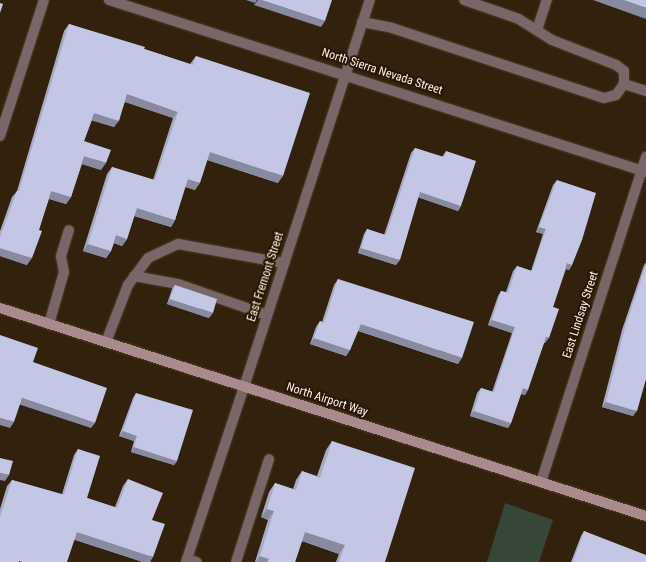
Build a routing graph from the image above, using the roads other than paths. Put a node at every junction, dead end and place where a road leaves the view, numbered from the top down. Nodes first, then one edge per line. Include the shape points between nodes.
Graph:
1 (44, 0) edge
2 (109, 0) edge
3 (370, 0) edge
4 (464, 0) edge
5 (547, 0) edge
6 (362, 22) junction
7 (537, 30) junction
8 (345, 74) junction
9 (624, 84) junction
10 (646, 91) edge
11 (0, 136) edge
12 (646, 157) edge
13 (644, 172) edge
14 (69, 230) dead end
15 (284, 263) junction
16 (134, 276) junction
17 (0, 308) edge
18 (267, 315) junction
19 (49, 324) junction
20 (106, 342) junction
21 (244, 387) junction
22 (268, 459) dead end
23 (541, 482) junction
24 (646, 516) edge
25 (186, 560) edge
26 (197, 562) edge
27 (236, 562) edge

1 - 11 street
2 - 8 street, North Sierra Nevada Street
3 - 6 street, East Fremont Street
4 - 7 street via 519,19
5 - 7 street
6 - 8 street, East Fremont Street
6 - 9 street via 392,28 604,98 616,95
7 - 9 street via 552,40 616,65 624,72
8 - 13 street, North Sierra Nevada Street
8 - 15 street, East Fremont Street
9 - 10 street
12 - 13 street, East Lindsay Street
13 - 23 street, East Lindsay Street
14 - 19 street via 61,256 64,272
15 - 16 street via 178,244 148,258
15 - 18 street, East Fremont Street
16 - 18 street via 178,284
16 - 20 street via 128,285
17 - 19 main road, North Airport Way
18 - 21 street, East Fremont Street
19 - 20 main road, North Airport Way
20 - 21 main road, North Airport Way
21 - 23 main road, North Airport Way
21 - 25 street, East Fremont Street
22 - 27 street
23 - 24 main road, North Airport Way
25 - 26 street

